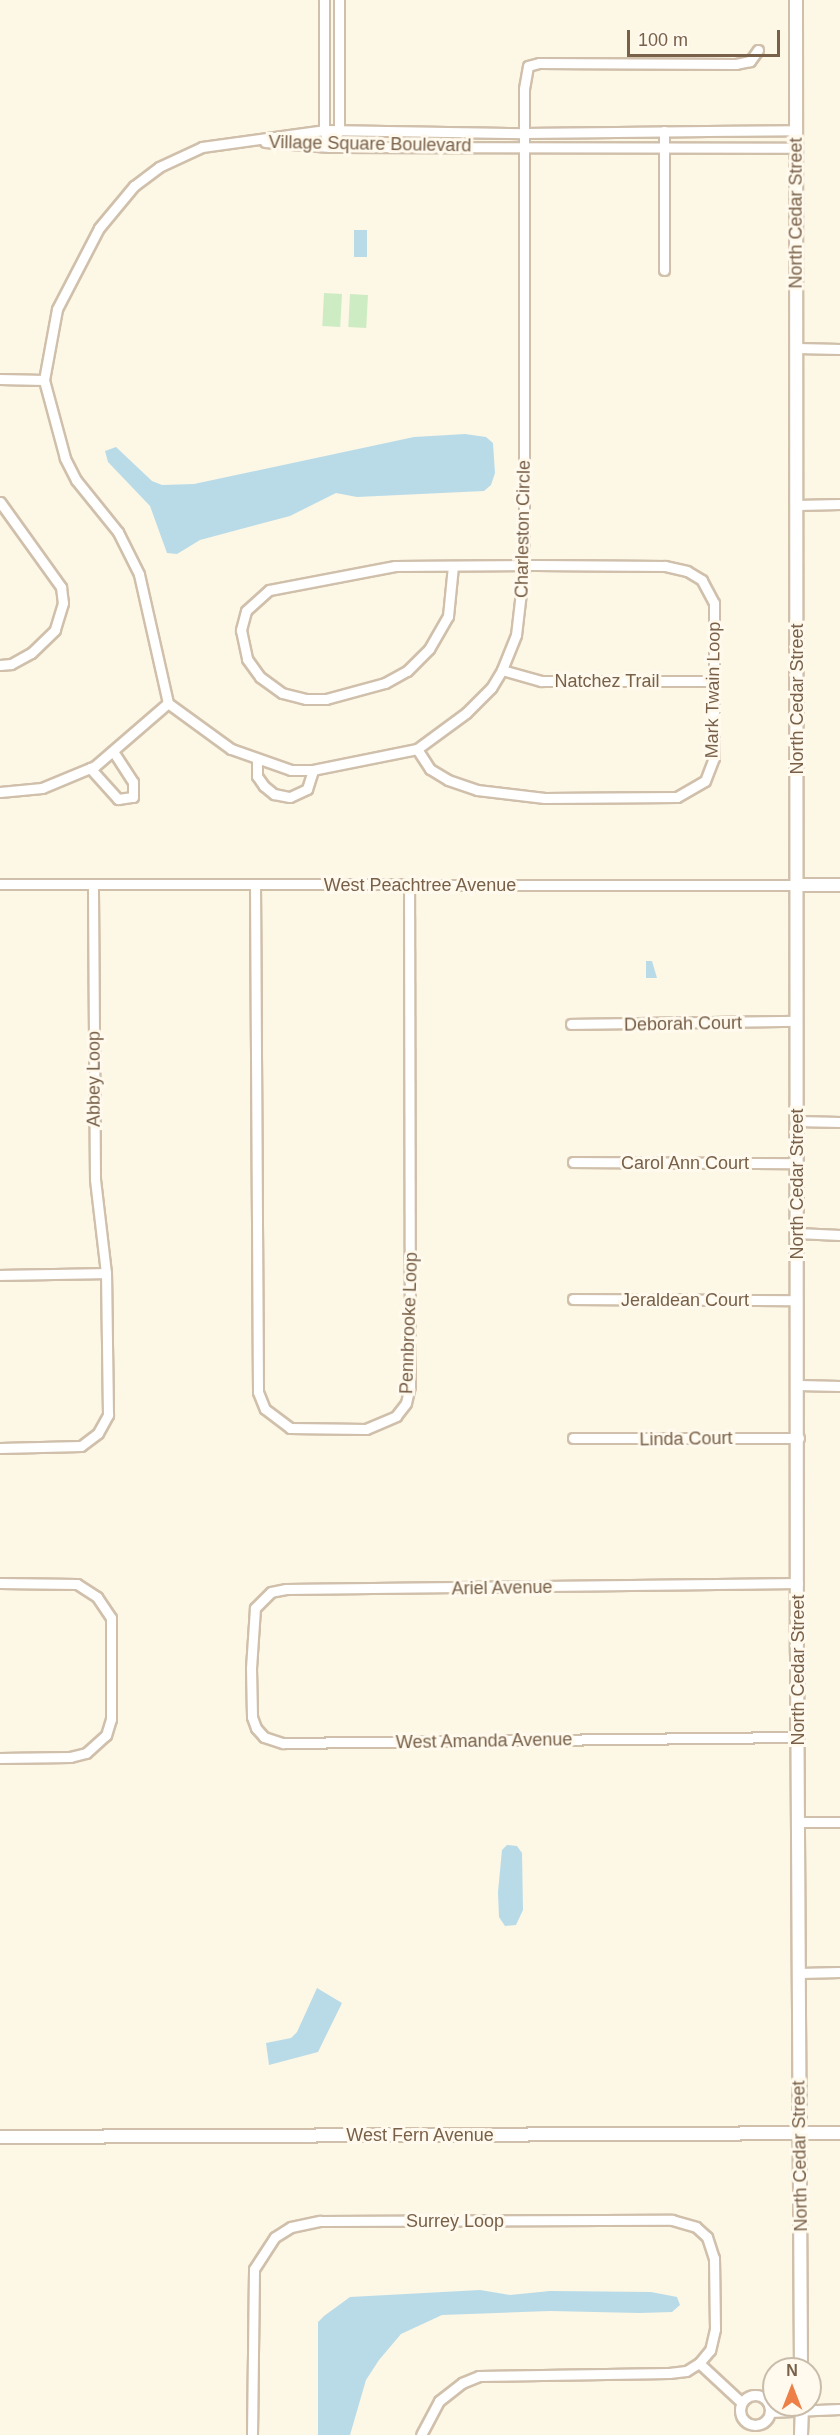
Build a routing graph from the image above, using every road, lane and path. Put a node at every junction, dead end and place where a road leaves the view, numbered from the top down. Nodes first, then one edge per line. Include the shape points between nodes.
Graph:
1 (324, 0) edge
2 (339, 0) edge
3 (796, 0) edge
4 (758, 50) dead end
5 (324, 130) junction
6 (339, 130) junction
7 (796, 130) junction
8 (664, 131) junction
9 (524, 133) junction
10 (245, 141) junction
11 (330, 147) junction
12 (524, 147) junction
13 (664, 147) junction
14 (796, 148) junction
15 (664, 270) dead end
16 (797, 348) junction
17 (840, 349) edge
18 (0, 379) edge
19 (44, 380) junction
20 (0, 502) edge
21 (840, 504) edge
22 (797, 505) junction
23 (453, 566) junction
24 (524, 566) junction
25 (0, 665) edge
26 (502, 670) junction
27 (713, 681) junction
28 (168, 703) junction
29 (417, 749) junction
30 (114, 753) junction
31 (257, 760) junction
32 (90, 768) junction
33 (313, 770) junction
34 (0, 792) edge
35 (0, 884) edge
36 (93, 885) junction
37 (255, 885) junction
38 (409, 885) junction
39 (797, 885) junction
40 (840, 885) edge
41 (795, 1021) junction
42 (571, 1024) dead end
43 (796, 1122) junction
44 (840, 1122) edge
45 (573, 1162) dead end
46 (796, 1163) junction
47 (797, 1233) junction
48 (840, 1235) edge
49 (106, 1273) junction
50 (0, 1275) edge
51 (573, 1299) dead end
52 (797, 1300) junction
53 (798, 1384) junction
54 (840, 1386) edge
55 (573, 1438) dead end
56 (799, 1438) junction
57 (0, 1448) edge
58 (0, 1583) edge
59 (798, 1583) junction
60 (252, 1649) joint
61 (798, 1737) junction
62 (0, 1758) edge
63 (799, 1822) junction
64 (840, 1822) edge
65 (840, 1972) edge
66 (799, 1973) junction
67 (840, 2133) edge
68 (801, 2134) junction
69 (0, 2137) edge
70 (801, 2357) edge
71 (699, 2363) junction
72 (762, 2397) edge
73 (741, 2402) junction
74 (822, 2408) edge
75 (840, 2409) edge
76 (767, 2417) edge
77 (802, 2417) edge
78 (252, 2435) edge
79 (421, 2435) edge
80 (801, 2435) edge

1 - 5 street
2 - 6 street
3 - 7 street, North Cedar Street
4 - 9 street, Charleston Circle via 750,61 736,64 528,66
5 - 6 street, Village Square Boulevard
5 - 10 street, Village Square Boulevard
5 - 11 street
6 - 9 street, Village Square Boulevard
6 - 11 street
7 - 8 street, Village Square Boulevard
7 - 14 street, North Cedar Street
8 - 9 street, Village Square Boulevard
8 - 13 street
9 - 12 street, Charleston Circle
10 - 11 street, Village Square Boulevard
10 - 19 street via 202,147 181,156 159,167 116,203 57,309
11 - 12 street, Village Square Boulevard
12 - 13 street, Village Square Boulevard
12 - 24 street, Charleston Circle
13 - 14 street, Village Square Boulevard
13 - 15 street
14 - 16 street, North Cedar Street
16 - 17 street
16 - 22 street, North Cedar Street
18 - 19 street
19 - 28 street via 52,417 72,472 118,532 139,573
20 - 25 street via 61,587 63,603 55,630 31,653 11,664
21 - 22 street
22 - 39 street, North Cedar Street
23 - 23 street, Mark Twain Loop via 448,616 429,649 407,671 384,683 326,699 306,699 282,693 260,677 247,659 241,630 246,610 269,590 395,566
23 - 24 street, Mark Twain Loop
24 - 26 street, Charleston Circle via 516,634
24 - 27 street, Mark Twain Loop via 665,566 687,571 702,580 714,603
26 - 27 street, Natchez Trail via 541,681
26 - 29 street, Charleston Circle via 466,713
27 - 29 street, Mark Twain Loop via 711,769 705,781 677,797 545,798 477,790 430,769
28 - 30 street
28 - 31 street, Charleston Circle via 231,749
29 - 33 street, Charleston Circle
30 - 32 street
30 - 32 street via 134,782 134,797 118,799
31 - 33 street, Charleston Circle via 291,770
31 - 33 street via 257,776 264,786 274,794 290,797 308,789
32 - 34 street via 42,788
35 - 36 street, West Peachtree Avenue
36 - 37 street, West Peachtree Avenue
36 - 49 street, Abbey Loop via 95,1179
37 - 38 street, West Peachtree Avenue
37 - 38 street, Pennbrooke Loop via 258,1392 265,1408 290,1428 347,1429 376,1426 396,1416 406,1403 410,1386
38 - 39 street, West Peachtree Avenue
39 - 40 street, West Peachtree Avenue
39 - 41 street, North Cedar Street
41 - 42 street, Deborah Court
41 - 43 street, North Cedar Street
43 - 44 street
43 - 46 street, North Cedar Street
45 - 46 street, Carol Ann Court
46 - 47 street, North Cedar Street
47 - 48 street
47 - 52 street, North Cedar Street
49 - 50 street
49 - 57 street, Abbey Loop via 108,1406 104,1425 81,1446
51 - 52 street, Jeraldean Court
52 - 53 street, North Cedar Street
53 - 54 street
53 - 56 street, North Cedar Street
55 - 56 street, Linda Court
56 - 59 street, North Cedar Street
58 - 62 street via 77,1584 97,1597 111,1618 111,1719 106,1735 86,1753 70,1757
59 - 60 street, Ariel Avenue via 286,1589 271,1592 255,1608
59 - 61 street, North Cedar Street
60 - 61 street, West Amanda Avenue via 252,1717 264,1737 283,1743
61 - 63 street, North Cedar Street
63 - 64 street
63 - 66 street, North Cedar Street
65 - 66 street
66 - 68 street, North Cedar Street
67 - 68 street, West Fern Avenue
68 - 69 street, West Fern Avenue
68 - 70 street, North Cedar Street
71 - 73 street
71 - 78 street, Surrey Loop via 710,2350 715,2329 714,2258 707,2237 696,2228 672,2220 310,2222 275,2237 254,2269
71 - 79 street via 686,2371 669,2373 479,2376 439,2400
72 - 73 street via 748,2396
73 - 76 street via 741,2417 749,2424 764,2422
74 - 75 street
77 - 80 street

